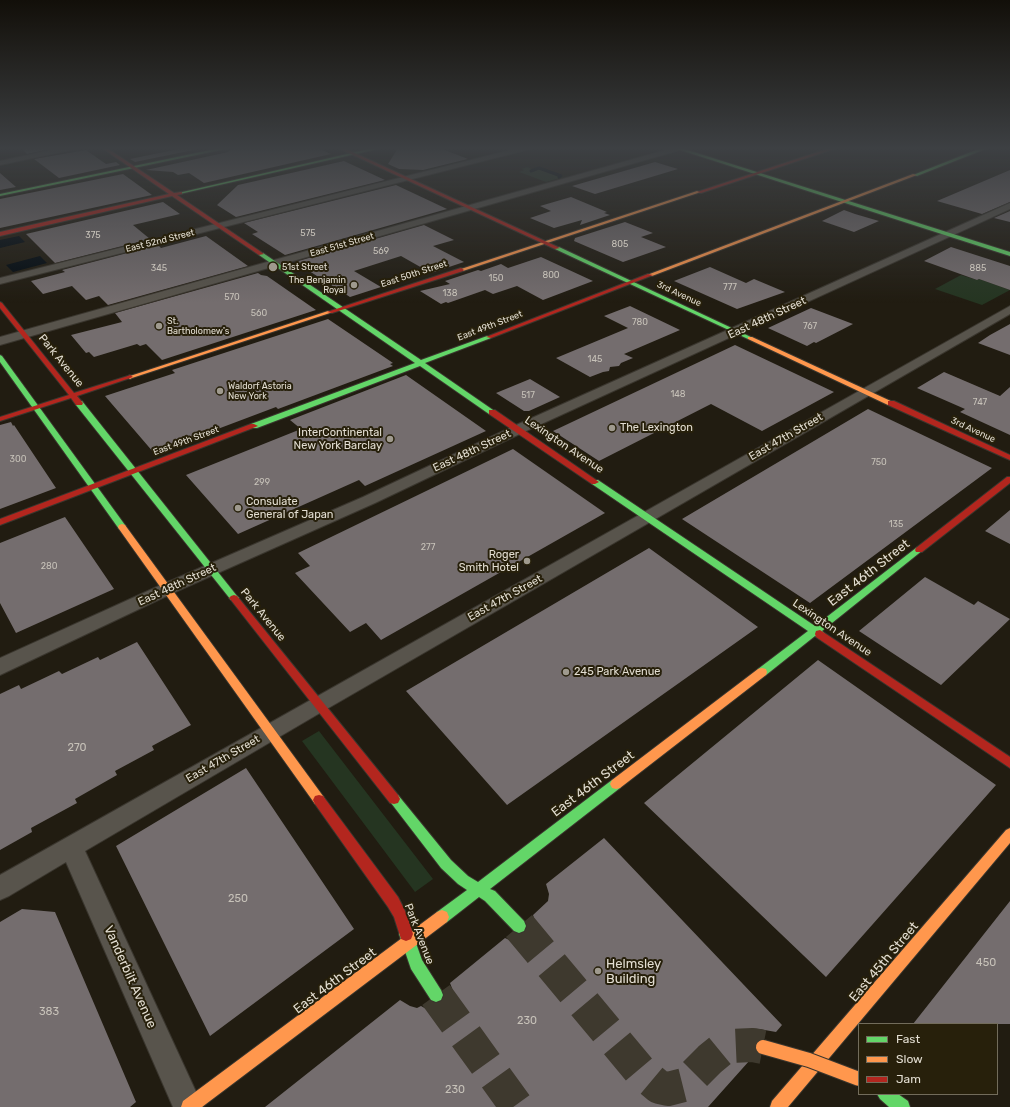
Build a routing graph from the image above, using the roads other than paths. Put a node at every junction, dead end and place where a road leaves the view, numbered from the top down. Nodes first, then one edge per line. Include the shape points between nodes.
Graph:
1 (152, 200) edge
2 (180, 200) edge
3 (324, 200) edge
4 (452, 200) edge
5 (500, 200) edge
6 (676, 200) edge
7 (838, 200) edge
8 (851, 200) edge
9 (845, 202) junction
10 (1010, 206) edge
11 (470, 208) junction
12 (220, 226) junction
13 (0, 234) edge
14 (949, 234) junction
15 (544, 242) junction
16 (1010, 254) edge
17 (274, 264) junction
18 (0, 281) edge
19 (632, 283) junction
20 (0, 304) edge
21 (341, 309) junction
22 (1010, 309) edge
23 (737, 332) junction
24 (24, 334) junction
25 (0, 341) edge
26 (0, 357) edge
27 (421, 363) junction
28 (866, 391) junction
29 (73, 396) junction
30 (36, 408) junction
31 (0, 420) edge
32 (519, 429) junction
33 (1010, 458) edge
34 (133, 471) junction
35 (1010, 479) edge
36 (93, 486) junction
37 (649, 517) junction
38 (0, 522) edge
39 (211, 569) junction
40 (167, 589) junction
41 (815, 631) junction
42 (0, 667) edge
43 (318, 704) junction
44 (270, 732) junction
45 (1010, 763) edge
46 (1010, 834) edge
47 (72, 848) junction
48 (0, 888) edge
49 (478, 889) junction
50 (520, 926) tunnel mouth
51 (409, 942) junction
52 (436, 995) tunnel mouth
53 (763, 1047) tunnel mouth
54 (858, 1079) edge
55 (886, 1095) edge
56 (188, 1107) edge
57 (778, 1107) edge
58 (902, 1107) edge

1 - 13 main road
2 - 12 main road, Lexington Avenue
3 - 12 street, East 52nd Street
4 - 11 main road, 3rd Avenue
5 - 11 street, East 51st Street
6 - 15 main road, East 50th Street
7 - 9 main road
8 - 9 main road, East 49th Street
9 - 14 main road
9 - 19 main road, East 49th Street
10 - 14 street, East 48th Street
11 - 15 main road, 3rd Avenue
11 - 17 street, East 51st Street
12 - 17 main road, Lexington Avenue
12 - 18 street, East 52nd Street
14 - 16 main road
14 - 23 street, East 48th Street
15 - 19 main road, 3rd Avenue
15 - 21 main road, East 50th Street
17 - 21 main road, Lexington Avenue
17 - 24 street, East 51st Street
19 - 23 main road, 3rd Avenue
19 - 27 main road, East 49th Street
20 - 24 main road, Park Avenue
21 - 27 main road, Lexington Avenue
21 - 29 main road, East 50th Street
22 - 28 street, East 47th Street
23 - 28 main road, 3rd Avenue
23 - 32 street, East 48th Street
24 - 25 street, East 51st Street
24 - 29 main road, Park Avenue
26 - 30 main road, Park Avenue
27 - 32 main road, Lexington Avenue
27 - 34 main road, East 49th Street
28 - 33 main road, 3rd Avenue
28 - 37 street, East 47th Street
29 - 30 main road, East 50th Street
29 - 34 main road, Park Avenue
30 - 31 main road, East 50th Street
30 - 36 main road, Park Avenue
32 - 37 main road, Lexington Avenue
32 - 39 street, East 48th Street via 369,500
34 - 36 main road, East 49th Street
34 - 39 main road, Park Avenue
35 - 41 main road, East 46th Street
36 - 38 main road, East 49th Street
36 - 40 main road, Park Avenue
37 - 41 main road, Lexington Avenue
37 - 43 street, East 47th Street
39 - 40 street, East 48th Street
39 - 43 main road, Park Avenue
40 - 42 street, East 48th Street
40 - 44 main road, Park Avenue
41 - 45 main road, Lexington Avenue
41 - 49 main road, East 46th Street
43 - 44 street, East 47th Street
43 - 49 main road, Park Avenue via 446,864 462,880
44 - 47 street, East 47th Street
44 - 51 main road, Park Avenue via 393,902
46 - 57 main road, East 45th Street
47 - 48 street, East 47th Street
47 - 56 street, Vanderbilt Avenue
49 - 50 main road, Park Avenue via 500,904
49 - 51 main road, East 46th Street
51 - 52 main road, Park Avenue via 416,964
51 - 56 main road, East 46th Street
53 - 54 main road, bridge via 809,1060
55 - 58 main road

